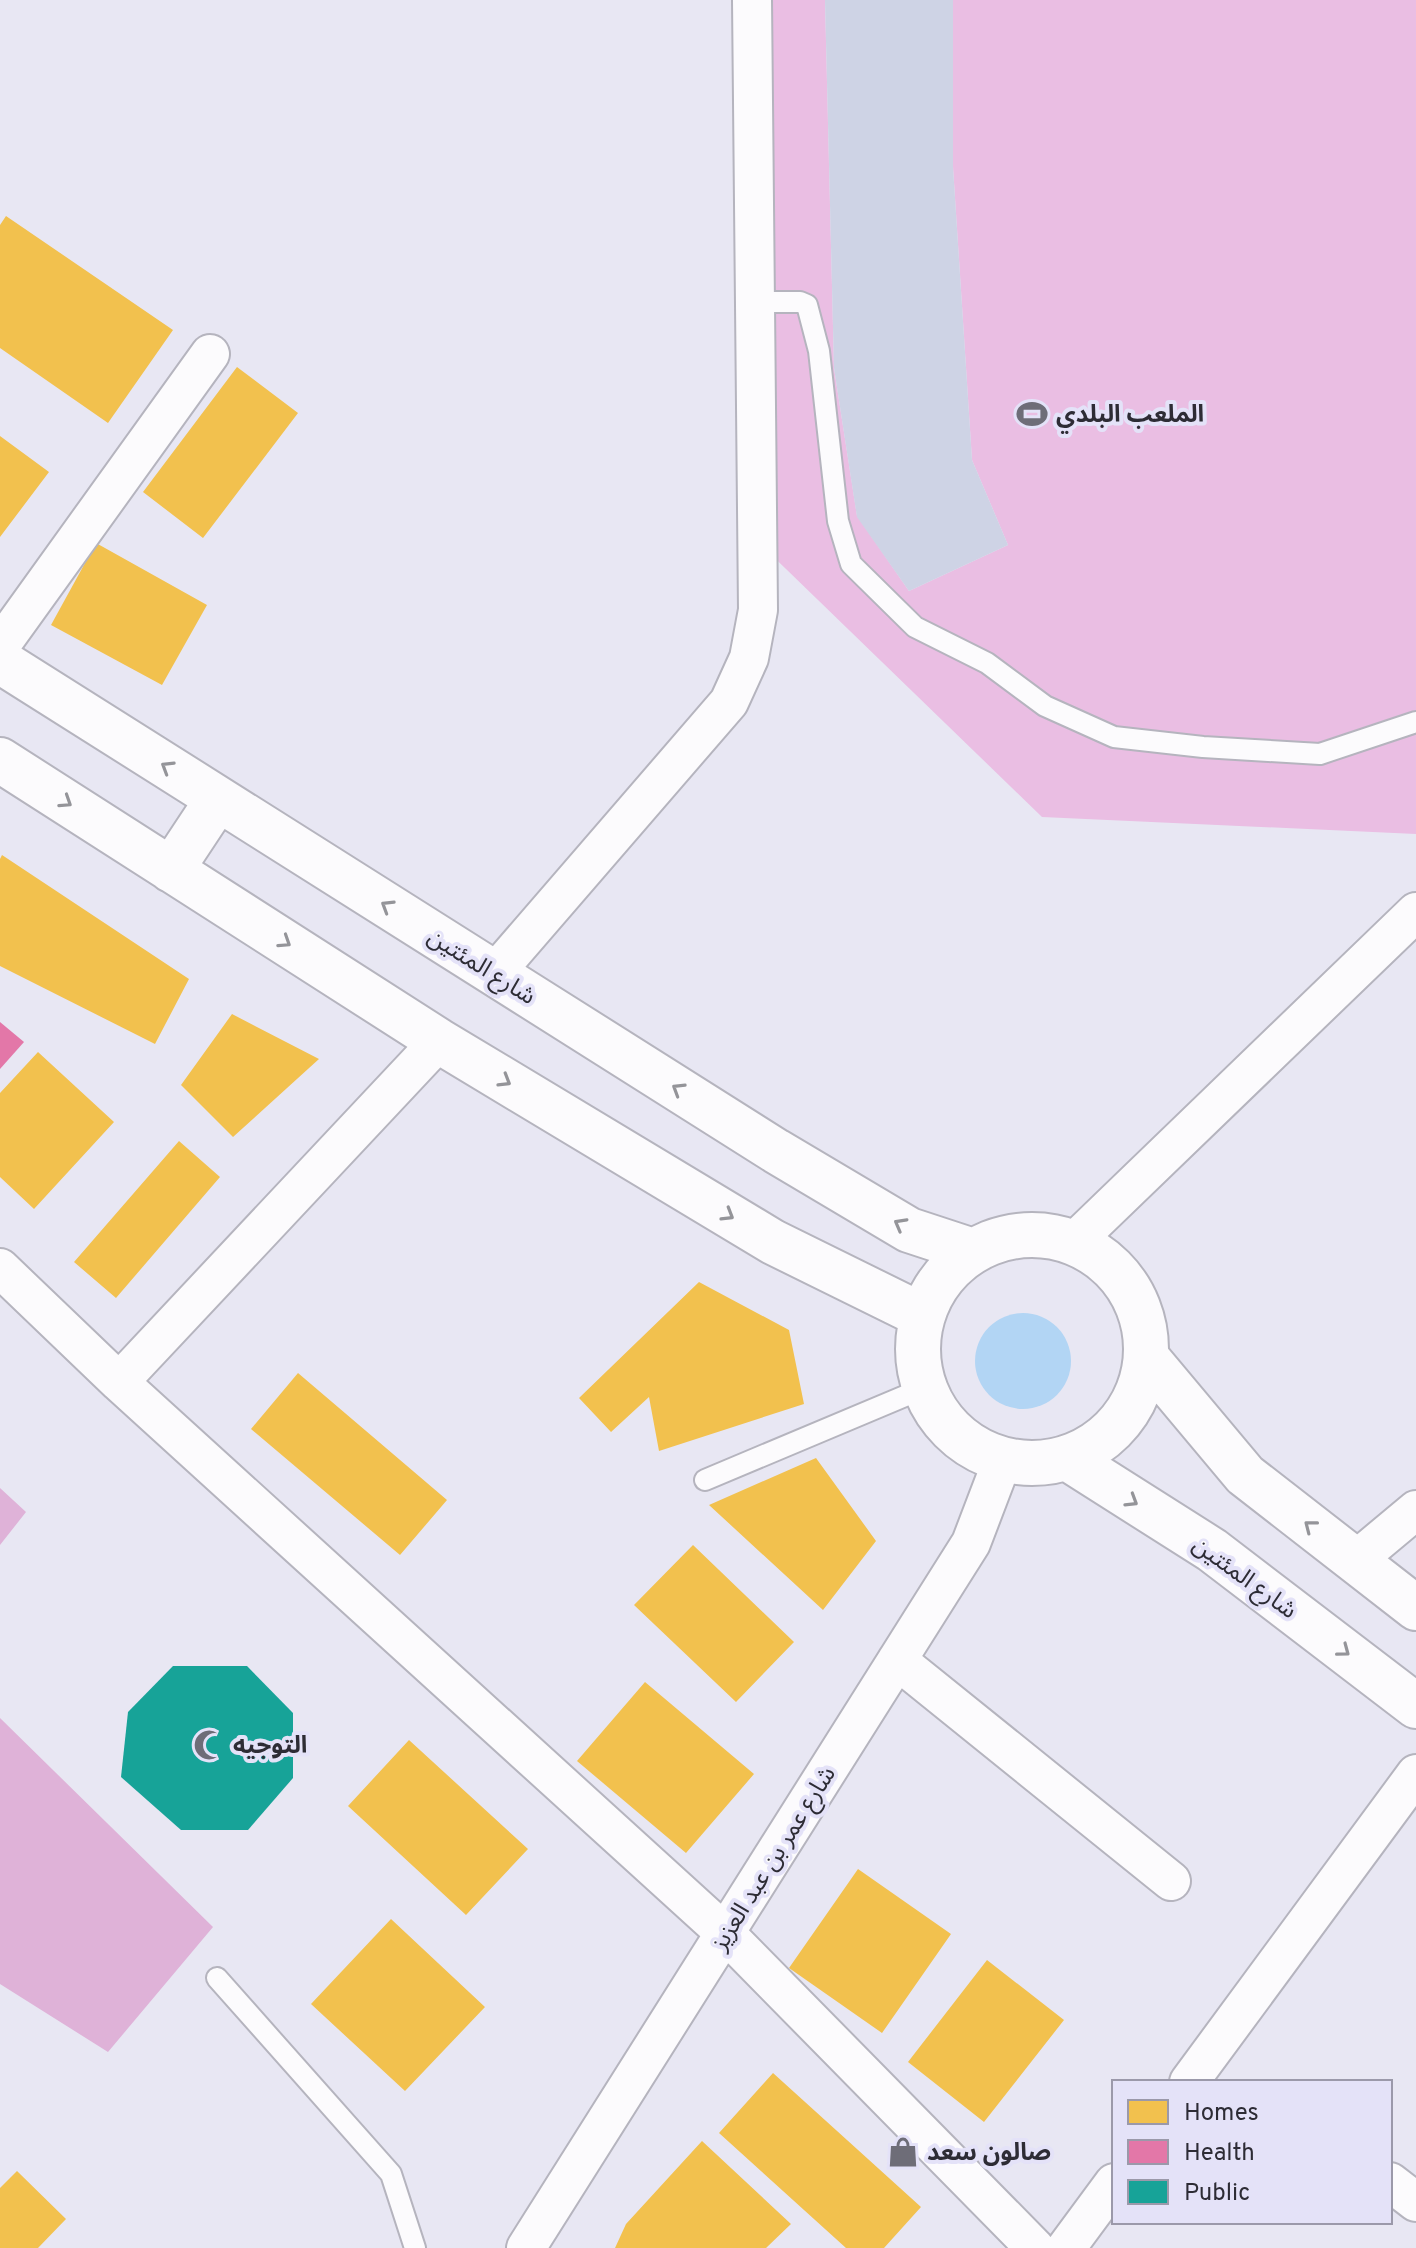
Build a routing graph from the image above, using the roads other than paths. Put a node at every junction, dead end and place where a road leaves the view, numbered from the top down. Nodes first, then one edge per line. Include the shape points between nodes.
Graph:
1 (752, 0) edge
2 (755, 302) junction
3 (210, 354) dead end
4 (0, 646) edge
5 (0, 661) edge
6 (1416, 722) edge
7 (0, 760) edge
8 (218, 799) junction
9 (171, 870) junction
10 (1416, 912) edge
11 (494, 974) junction
12 (439, 1041) junction
13 (1073, 1243) junction
14 (973, 1251) junction
15 (0, 1268) edge
16 (923, 1316) junction
17 (1147, 1358) junction
18 (119, 1382) junction
19 (924, 1388) junction
20 (1067, 1458) junction
21 (1003, 1459) junction
22 (705, 1480) dead end
23 (1416, 1510) edge
24 (1355, 1561) junction
25 (1416, 1608) edge
26 (897, 1660) junction
27 (1416, 1706) edge
28 (1416, 1774) edge
29 (1171, 1881) dead end
30 (726, 1934) junction
31 (217, 1978) dead end
32 (1190, 2080) edge
33 (1392, 2184) edge
34 (1112, 2186) edge
35 (1416, 2202) edge
36 (415, 2248) edge
37 (526, 2248) edge
38 (1035, 2248) edge
39 (1066, 2248) edge

1 - 2 street
2 - 6 lane via 807,305 819,351 838,521 851,564 915,627 987,663 1045,706 1114,737 1320,754
2 - 11 street via 758,610 749,658 729,702
3 - 4 street
8 -> 5 street, شارع المئتين
7 -> 9 street
8 - 9 street
11 -> 8 street, شارع المئتين
9 -> 12 street
10 - 13 street
14 -> 11 street, شارع المئتين via 909,1230
12 -> 16 street via 773,1242
12 - 18 street
13 - 14 street via 1040,1235 1005,1238
13 - 17 street via 1105,1261 1129,1288 1144,1322
14 - 16 street via 934,1290
15 - 18 street
16 - 19 street via 918,1352
17 - 20 street via 1130,1409 1092,1447
24 -> 17 street via 1245,1475
18 - 30 street
19 - 21 street via 942,1419 969,1444
19 - 22 lane
20 - 21 street via 1035,1463
20 -> 27 street, شارع المئتين via 1212,1550
21 - 26 street, شارع عمر بن عبد العزيز via 971,1543
23 - 24 street
24 - 25 street
26 - 29 street
26 - 30 street, شارع عمر بن عبد العزيز
28 - 32 street
30 - 37 street, شارع عمر بن عبد العزيز
30 - 38 street
31 - 36 lane via 391,2174
33 - 35 street
34 - 39 street

